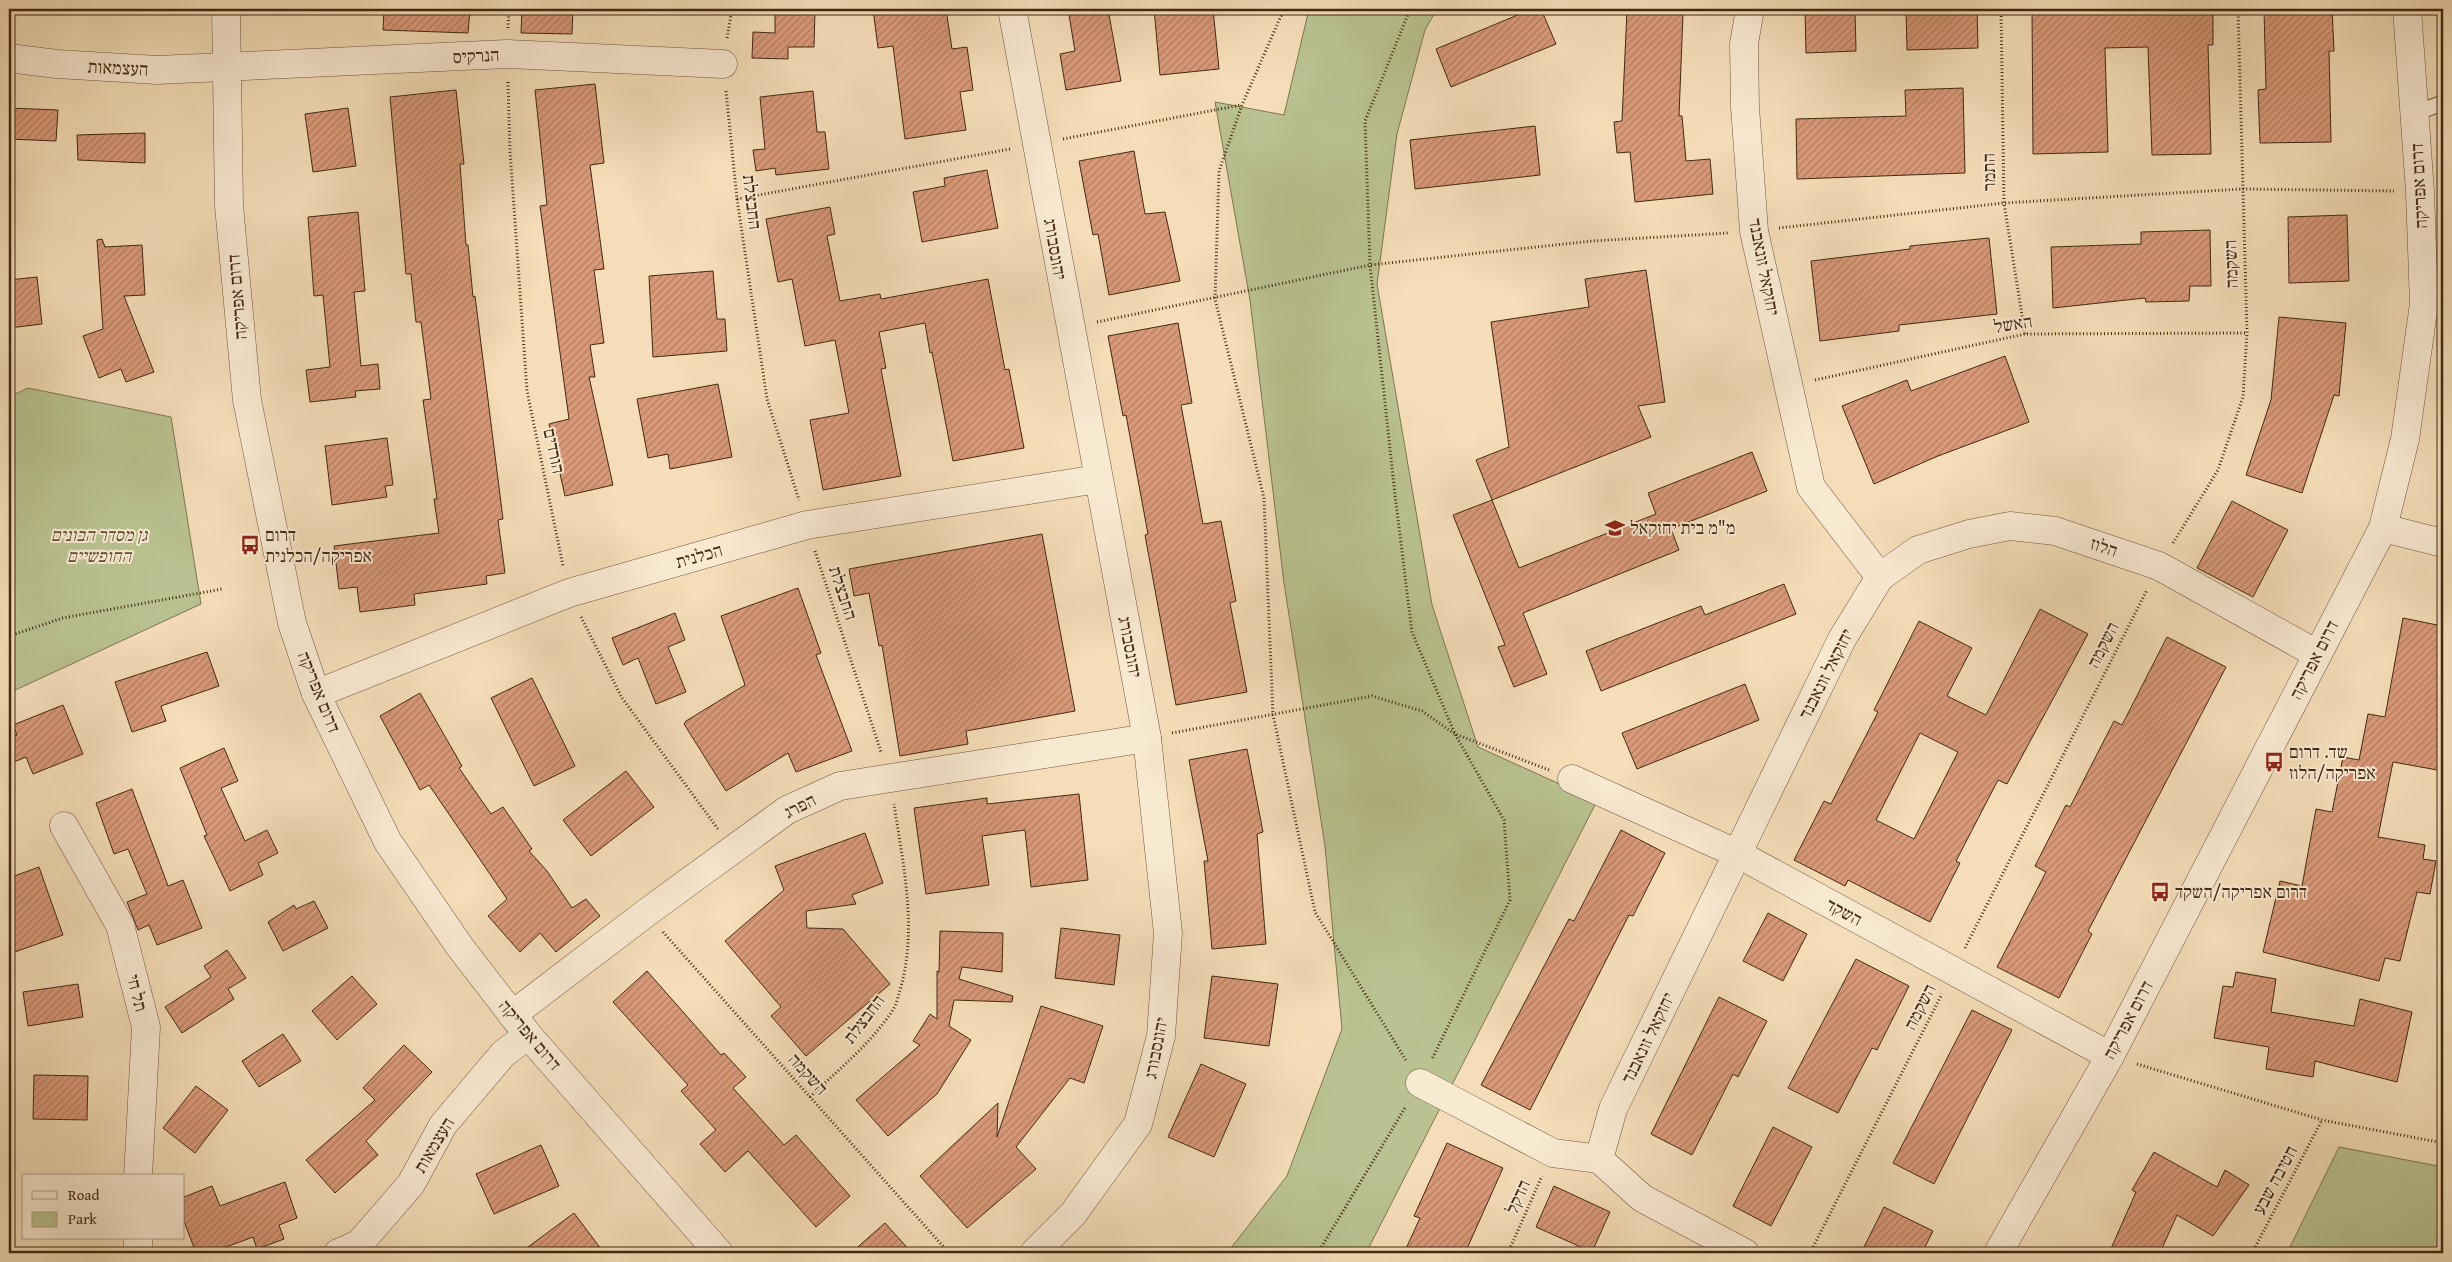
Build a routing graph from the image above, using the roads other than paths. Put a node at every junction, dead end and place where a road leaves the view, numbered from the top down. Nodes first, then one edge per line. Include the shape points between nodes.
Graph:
1 (226, 9) edge
2 (1012, 9) edge
3 (1750, 9) edge
4 (2407, 9) edge
5 (9, 58) edge
6 (723, 64) road end
7 (228, 67) junction
8 (2443, 103) edge
9 (2415, 113) junction
10 (2434, 304) edge
11 (1098, 479) junction
12 (2383, 528) junction
13 (2443, 544) edge
14 (1880, 577) junction
15 (2317, 654) junction
16 (316, 694) junction
17 (1147, 738) junction
18 (1572, 779) road end
19 (64, 826) dead end
20 (1738, 854) junction
21 (520, 1025) junction
22 (2110, 1056) junction
23 (1420, 1083) road end
24 (1599, 1159) junction
25 (138, 1174) edge
26 (138, 1240) edge
27 (138, 1253) edge
28 (338, 1253) edge
29 (719, 1253) edge
30 (1034, 1253) edge
31 (1744, 1253) edge
32 (1998, 1253) edge

1 - 7 street, דרום אפריקה
2 - 11 street, יהונסבורג
3 - 14 street, יחזקאל זונאבנד via 1744,44 1745,107 1754,231 1811,487
4 - 9 street, דרום אפריקה
5 - 7 street, העצמאות via 157,70
6 - 7 street, הנרקיס via 507,54
7 - 16 street, דרום אפריקה via 229,206 246,400 292,623
8 - 9 lane
9 - 10 street, דרום אפריקה
10 - 12 street, דרום אפריקה
11 - 16 street, הכלנית via 807,526 569,593
11 - 17 street, יהונסבורג
12 - 13 street
12 - 15 street, דרום אפריקה
14 - 15 street, הלוז via 1918,550 1969,534 2010,526 2055,531 2159,566
14 - 20 street, יחזקאל זונאבנד via 1842,639
15 - 22 street, דרום אפריקה
16 - 21 street, דרום אפריקה via 388,842 460,947
17 - 21 street, הפרג via 840,786 787,810 646,913
17 - 30 street, יהונסבורג via 1168,933 1162,1036 1138,1124 1073,1214
18 - 20 street, השקד
19 - 25 street, תל חי via 120,925 146,1026
20 - 22 street, השקד
20 - 24 street, יחזקאל זונאבנד via 1613,1109
21 - 28 street, העצמאות via 504,1054 443,1125 411,1184 359,1244
21 - 29 street, דרום אפריקה
22 - 32 street, דרום אפריקה
23 - 24 street via 1553,1152
24 - 31 street via 1642,1198
26 - 27 street

